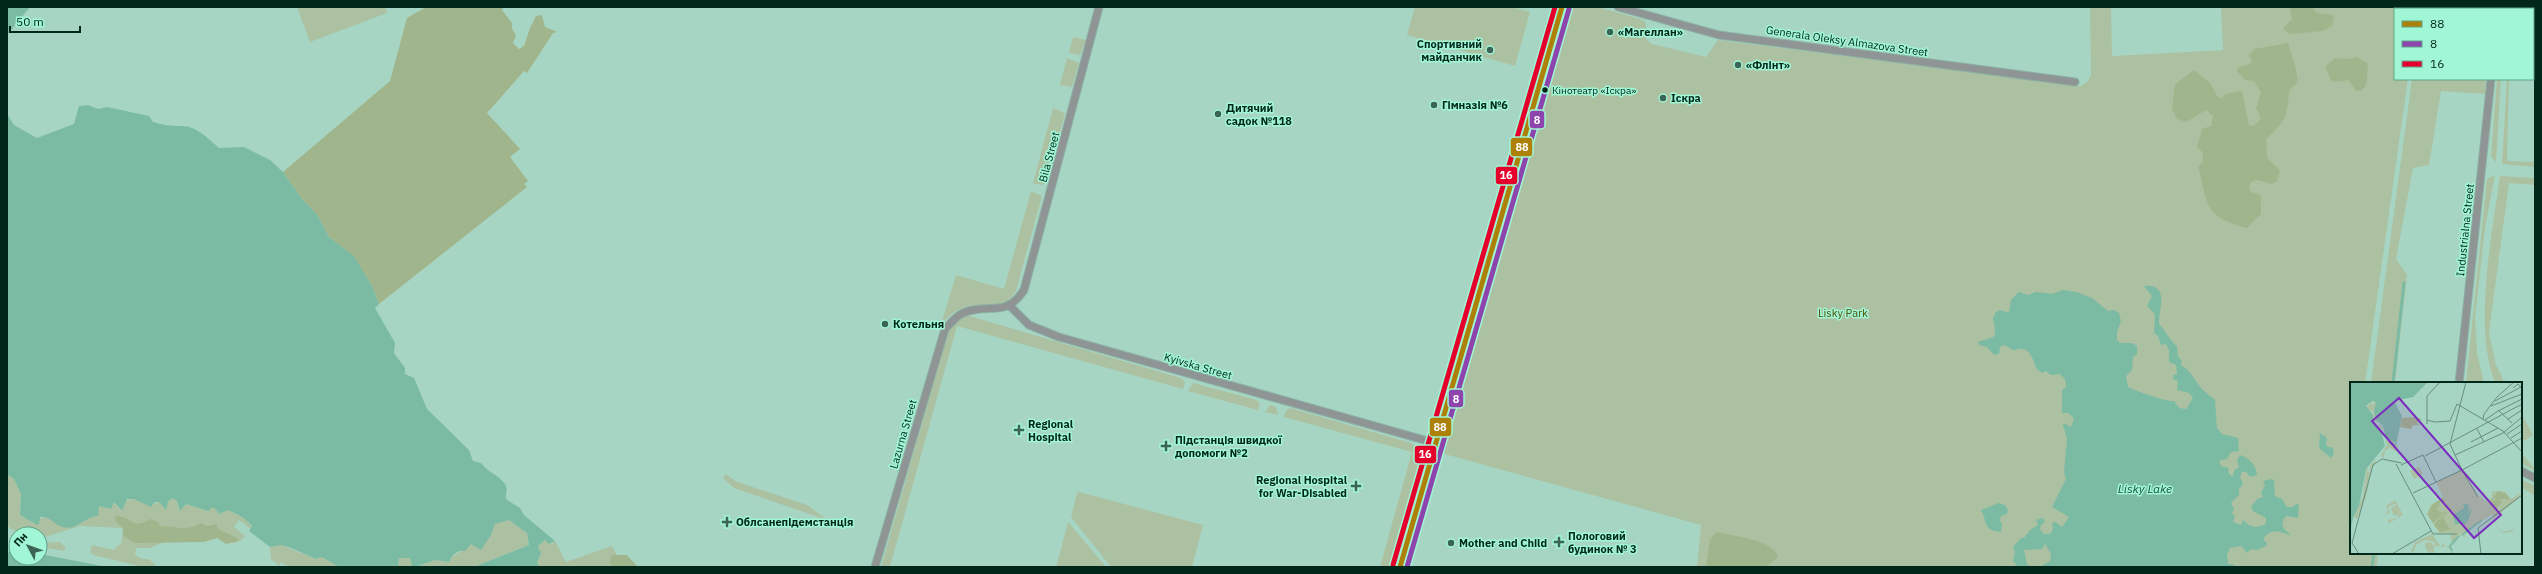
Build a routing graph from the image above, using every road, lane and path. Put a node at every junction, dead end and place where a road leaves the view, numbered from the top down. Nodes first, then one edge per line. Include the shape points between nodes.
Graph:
1 (1099, 7) edge
2 (1562, 7) edge
3 (1618, 7) edge
4 (2491, 80) edge
5 (2075, 82) dead end
6 (1009, 305) junction
7 (2459, 382) edge
8 (1435, 443) junction
9 (2522, 472) edge
10 (2535, 478) edge
11 (875, 567) edge
12 (1400, 567) edge

1 - 6 street, Bila Street via 1024,290 1016,303
2 - 8 main road
3 - 5 street, Generala Oleksy Almazova Street via 1719,35
4 - 7 street, Industrialna Street
6 - 8 street, Kyivska Street via 1029,325 1059,337
6 - 11 street, Lazurna Street via 997,309 977,308 962,313 945,330
8 - 12 main road
9 - 10 street

